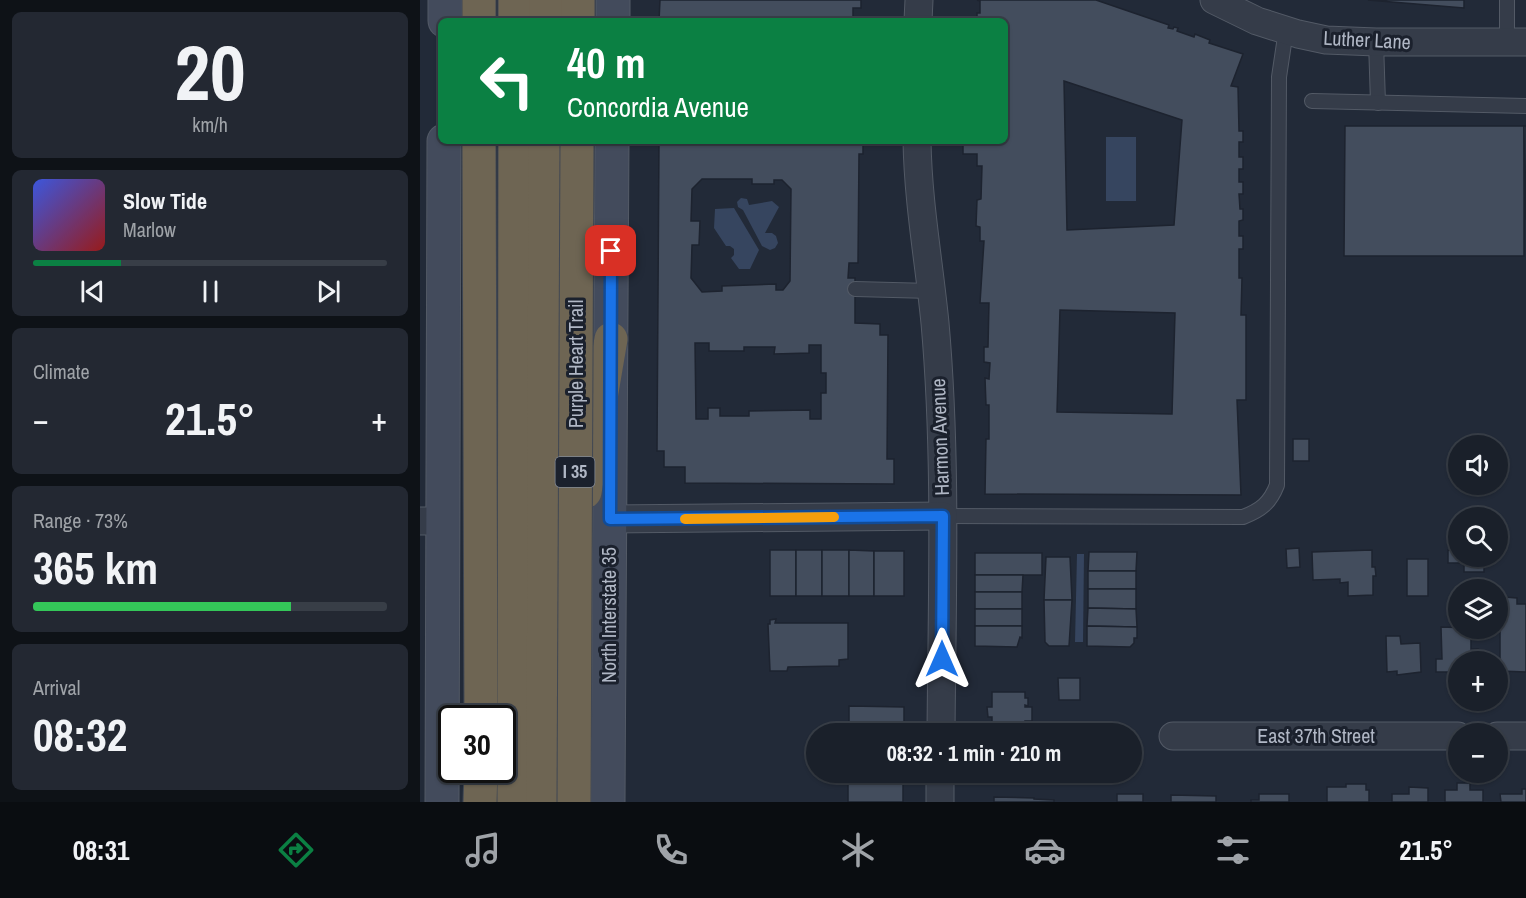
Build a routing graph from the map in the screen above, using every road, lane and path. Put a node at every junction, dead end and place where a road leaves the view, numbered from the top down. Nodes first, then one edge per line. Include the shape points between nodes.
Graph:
1 (445, 0) edge
2 (478, 0) edge
3 (515, 0) edge
4 (546, 0) edge
5 (578, 0) edge
6 (613, 0) edge
7 (919, 0) edge
8 (1214, 0) edge
9 (1507, 0) edge
10 (445, 18) edge
11 (479, 18) edge
12 (515, 18) edge
13 (546, 18) edge
14 (578, 18) edge
15 (613, 18) edge
16 (918, 18) edge
17 (1287, 30) junction
18 (1376, 42) junction
19 (1517, 42) edge
20 (1312, 101) dead end
21 (1378, 104) junction
22 (1526, 106) edge
23 (444, 144) edge
24 (479, 144) edge
25 (514, 144) edge
26 (545, 144) edge
27 (577, 144) edge
28 (612, 144) edge
29 (917, 144) edge
30 (855, 290) dead end
31 (931, 291) junction
32 (611, 339) junction
33 (943, 516) junction
34 (610, 519) junction
35 (431, 521) edge
36 (481, 705) edge
37 (941, 723) edge
38 (543, 736) junction
39 (1173, 736) dead end
40 (1448, 736) edge
41 (1508, 736) edge
42 (1526, 736) edge
43 (481, 783) edge
44 (940, 783) edge
45 (442, 802) edge
46 (480, 802) edge
47 (514, 802) edge
48 (543, 802) edge
49 (574, 802) edge
50 (608, 802) edge
51 (940, 802) edge

1 - 10 main road
2 - 11 highway
3 - 12 highway
4 - 13 highway
5 - 14 highway
6 - 15 main road
7 - 16 street
8 - 17 street, Luther Lane via 1257,21
9 - 19 lane
17 - 18 street, Luther Lane via 1326,39
17 - 33 lane via 1279,77 1276,485 1272,498 1260,510 1243,517
18 - 19 street, Luther Lane
18 - 21 lane
20 - 21 lane
21 - 22 lane
23 - 35 main road
24 - 36 highway
25 - 47 highway
26 - 38 highway, Purple Heart Trail / I 35
27 - 49 highway, Purple Heart Trail / I 35, bridge
28 - 32 main road, North Interstate 35
29 - 31 street, Harmon Avenue
30 - 31 lane
31 - 33 street, Harmon Avenue
32 - 34 main road, North Interstate 35
32 - 38 highway
33 - 34 street
33 - 37 street, Harmon Avenue
34 - 50 main road, North Interstate 35
35 - 45 main road
38 - 48 highway, Purple Heart Trail / I 35
39 - 40 street, East 37th Street
41 - 42 street
43 - 46 highway
44 - 51 street

